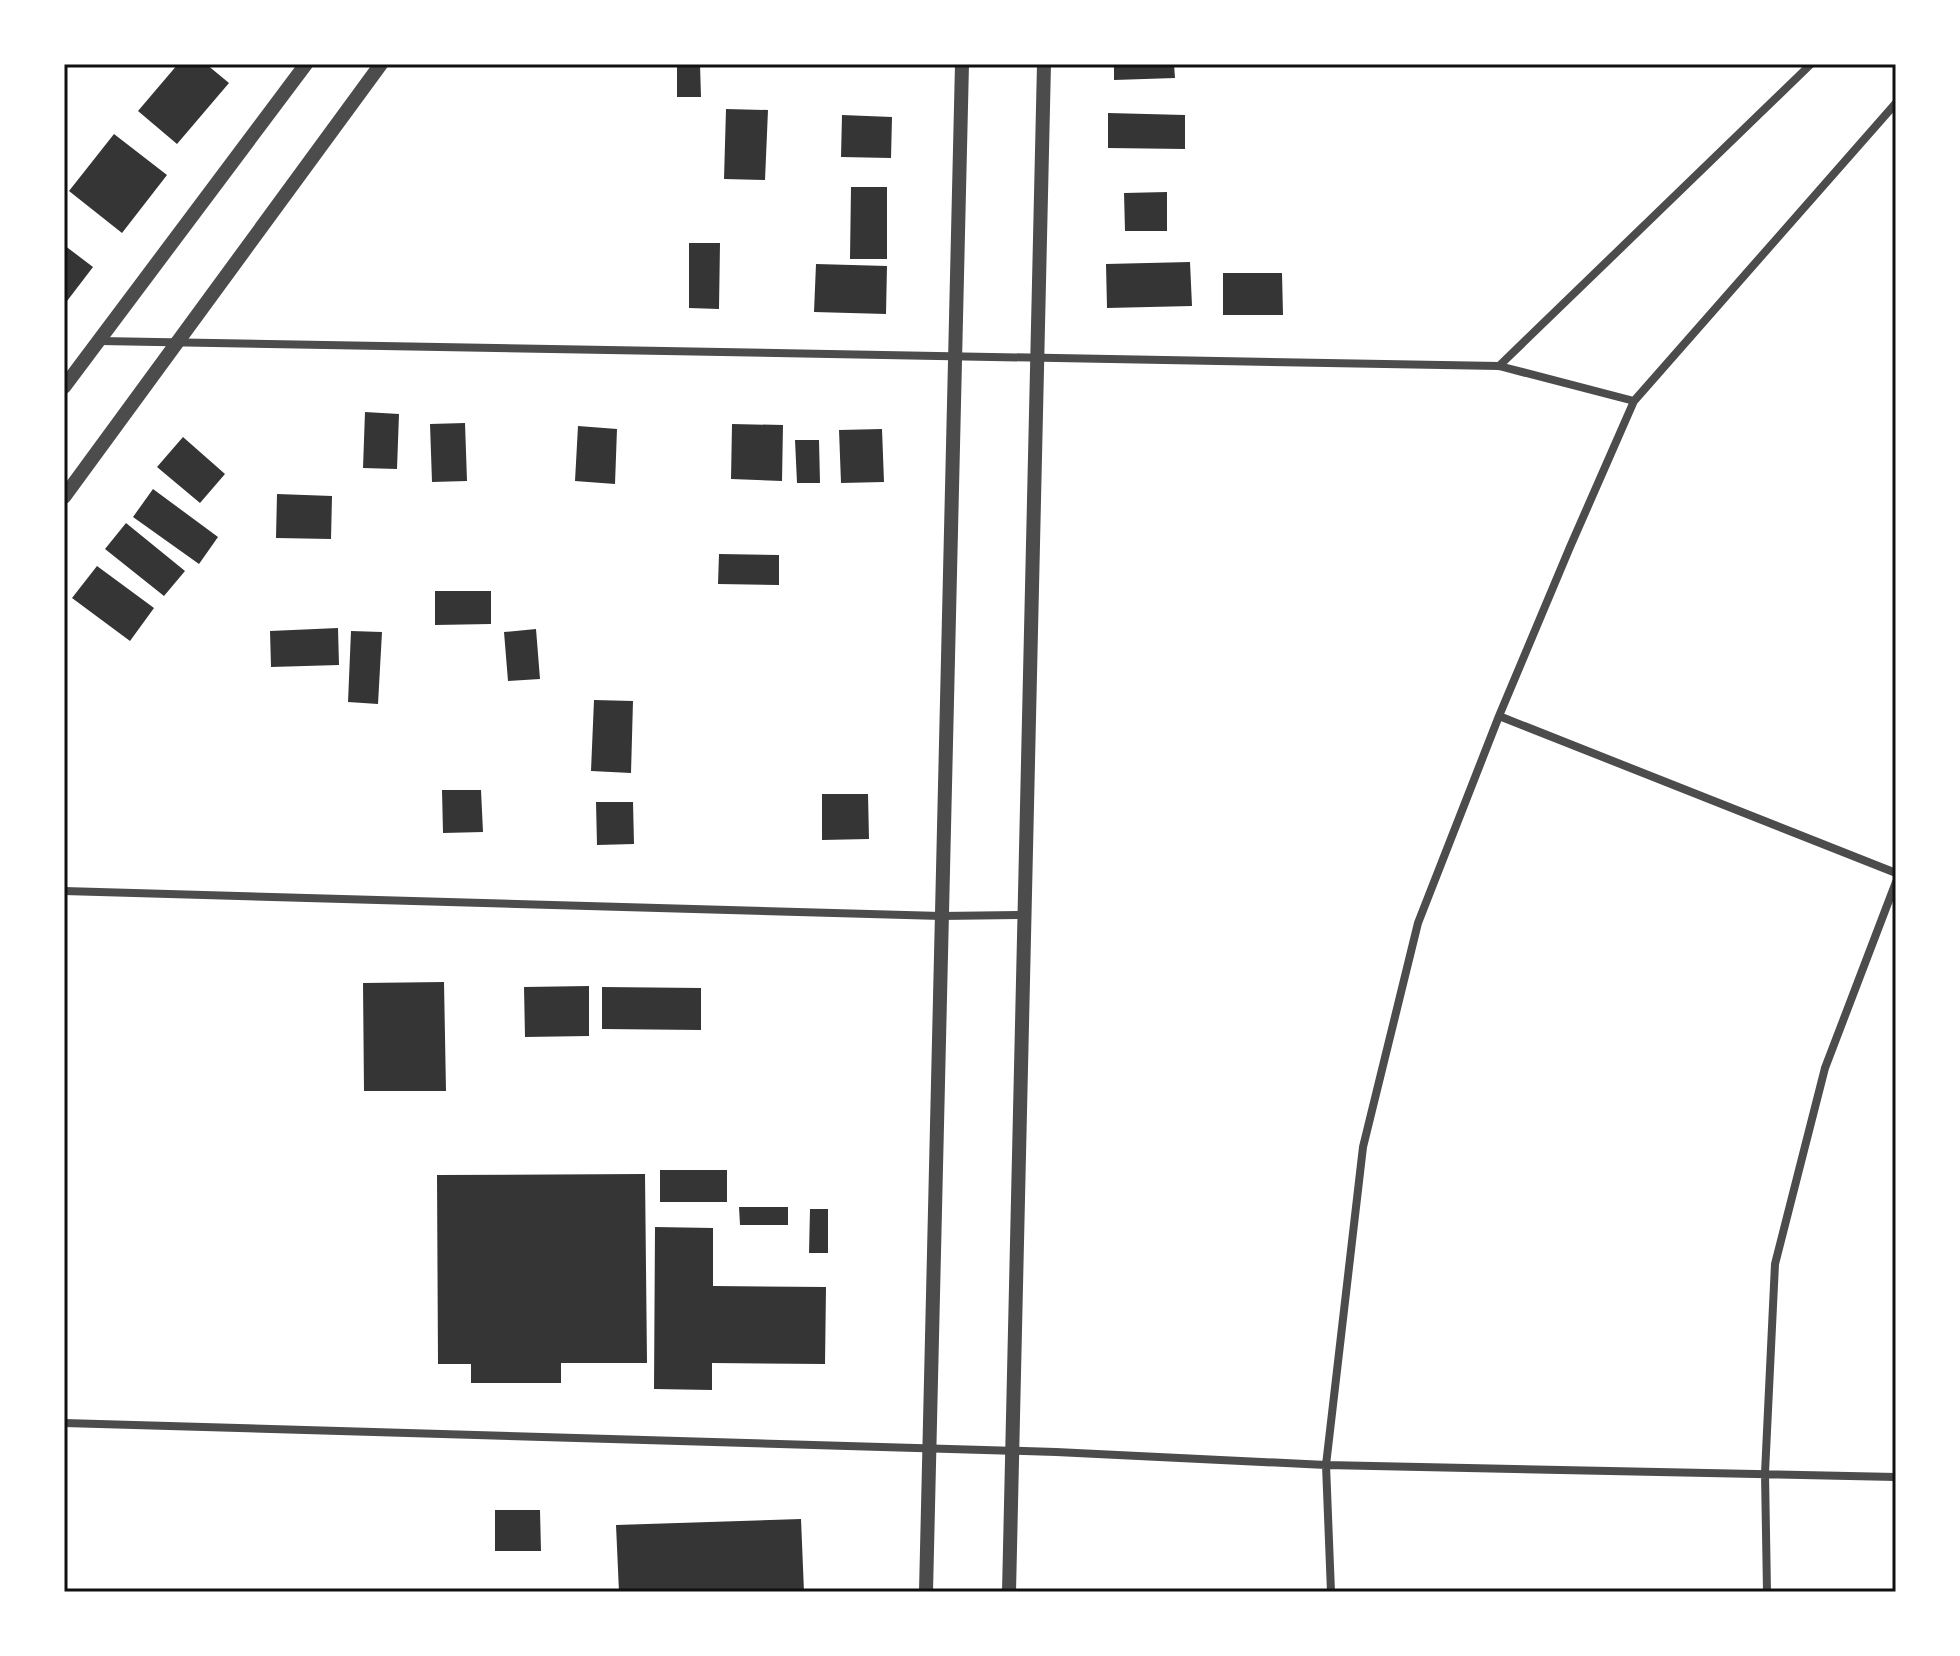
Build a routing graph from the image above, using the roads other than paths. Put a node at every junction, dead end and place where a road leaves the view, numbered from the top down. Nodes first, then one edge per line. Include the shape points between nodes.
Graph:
1 (306, 64) edge
2 (381, 64) edge
3 (962, 64) edge
4 (1044, 64) edge
5 (1811, 64) edge
6 (1896, 103) edge
7 (98, 341) junction
8 (177, 342) junction
9 (955, 356) junction
10 (1038, 357) junction
11 (1499, 366) junction
12 (64, 387) edge
13 (1634, 401) junction
14 (64, 497) edge
15 (1499, 716) junction
16 (1896, 873) edge
17 (1896, 882) edge
18 (64, 891) edge
19 (1024, 915) junction
20 (941, 916) junction
21 (64, 1423) edge
22 (929, 1448) junction
23 (1012, 1451) junction
24 (1326, 1465) junction
25 (1765, 1473) junction
26 (1896, 1477) edge
27 (926, 1592) edge
28 (1009, 1592) edge
29 (1331, 1592) edge
30 (1767, 1592) edge

1 - 7 street
2 - 8 street
3 - 9 street
4 - 10 street
5 - 11 street
6 - 13 street
7 - 8 street
7 - 12 street
8 - 9 street
8 - 14 street
9 - 10 street
9 - 20 street
10 - 11 street
10 - 19 street
11 - 13 street
13 - 15 street
15 - 16 street
15 - 24 street via 1418,923 1363,1147
17 - 25 street via 1825,1068 1775,1264
18 - 20 street
19 - 20 street
19 - 23 street
20 - 22 street
21 - 22 street
22 - 23 street
22 - 27 street
23 - 24 street
23 - 28 street
24 - 25 street
24 - 29 street
25 - 26 street
25 - 30 street

